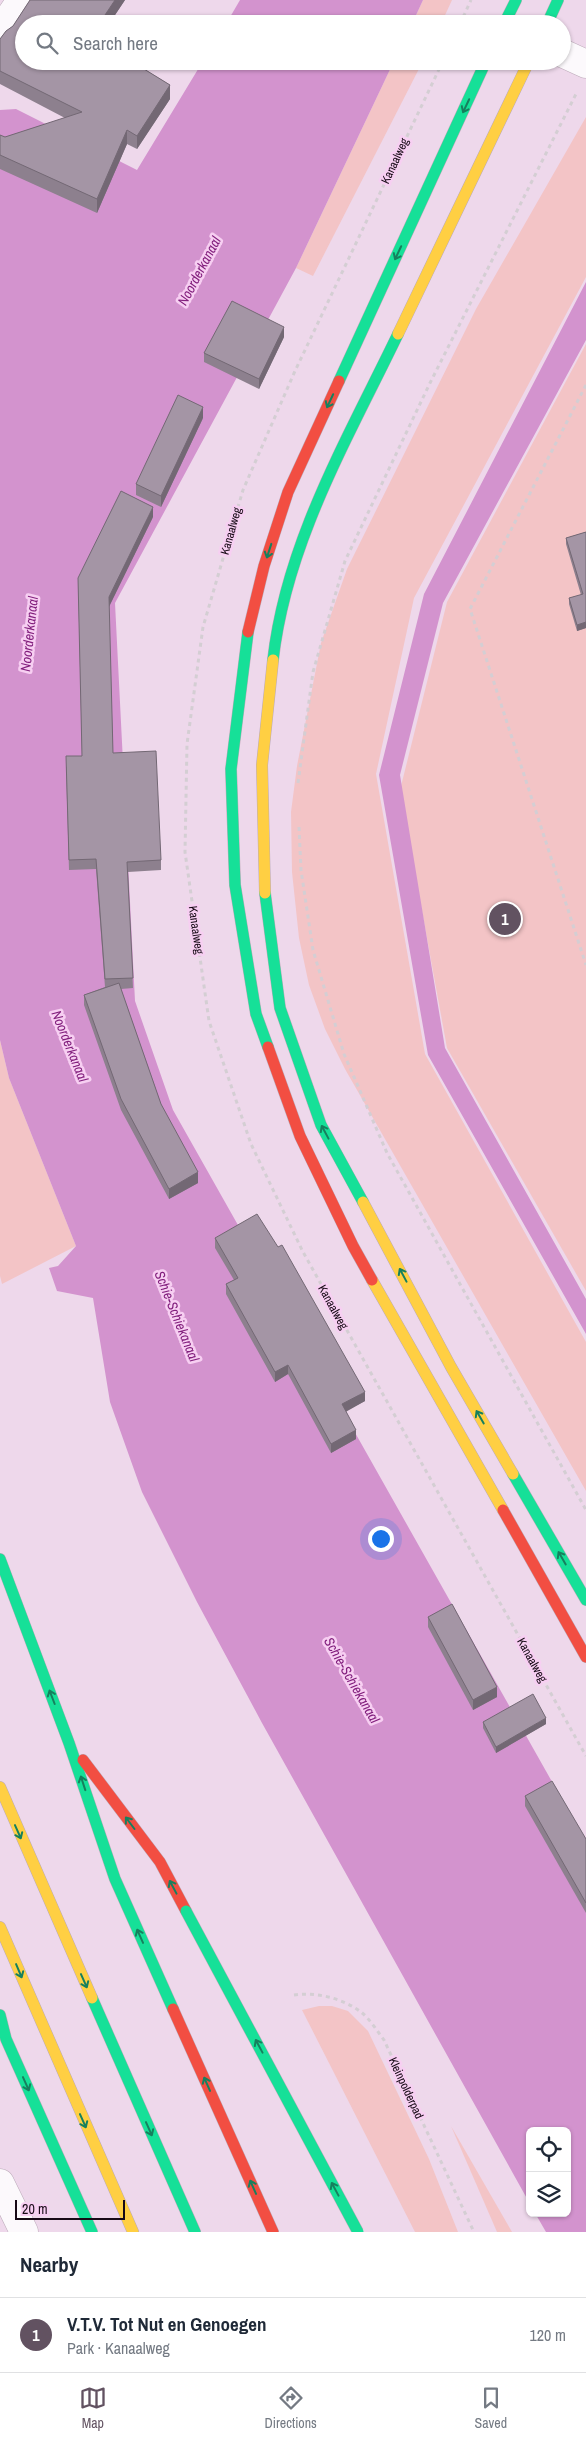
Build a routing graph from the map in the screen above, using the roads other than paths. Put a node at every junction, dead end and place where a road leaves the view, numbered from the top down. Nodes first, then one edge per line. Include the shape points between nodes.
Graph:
1 (21, 0) edge
2 (516, 0) edge
3 (558, 0) edge
4 (508, 15) edge
5 (551, 15) edge
6 (0, 31) edge
7 (571, 57) edge
8 (586, 64) edge
9 (482, 70) edge
10 (525, 70) edge
11 (0, 1559) edge
12 (586, 1600) edge
13 (586, 1657) edge
14 (69, 1743) junction
15 (0, 1787) edge
16 (0, 1926) edge
17 (0, 2015) edge
18 (0, 2183) edge
19 (24, 2232) edge
20 (92, 2232) edge
21 (133, 2232) edge
22 (195, 2232) edge
23 (273, 2232) edge
24 (358, 2232) edge

1 - 6 street
2 - 4 main road
3 - 5 main road
7 - 8 street
9 -> 13 main road via 288,492 264,566 247,636 231,769 235,885 256,1014 300,1136 353,1246
12 -> 10 main road via 451,1367 321,1125 280,1008 264,882 262,765 276,638 292,572 315,506
14 -> 11 main road
23 -> 14 main road via 115,1879
24 -> 14 main road, bridge via 160,1862
15 -> 22 main road
16 -> 21 main road
17 -> 20 main road via 6,2039
18 - 19 street

